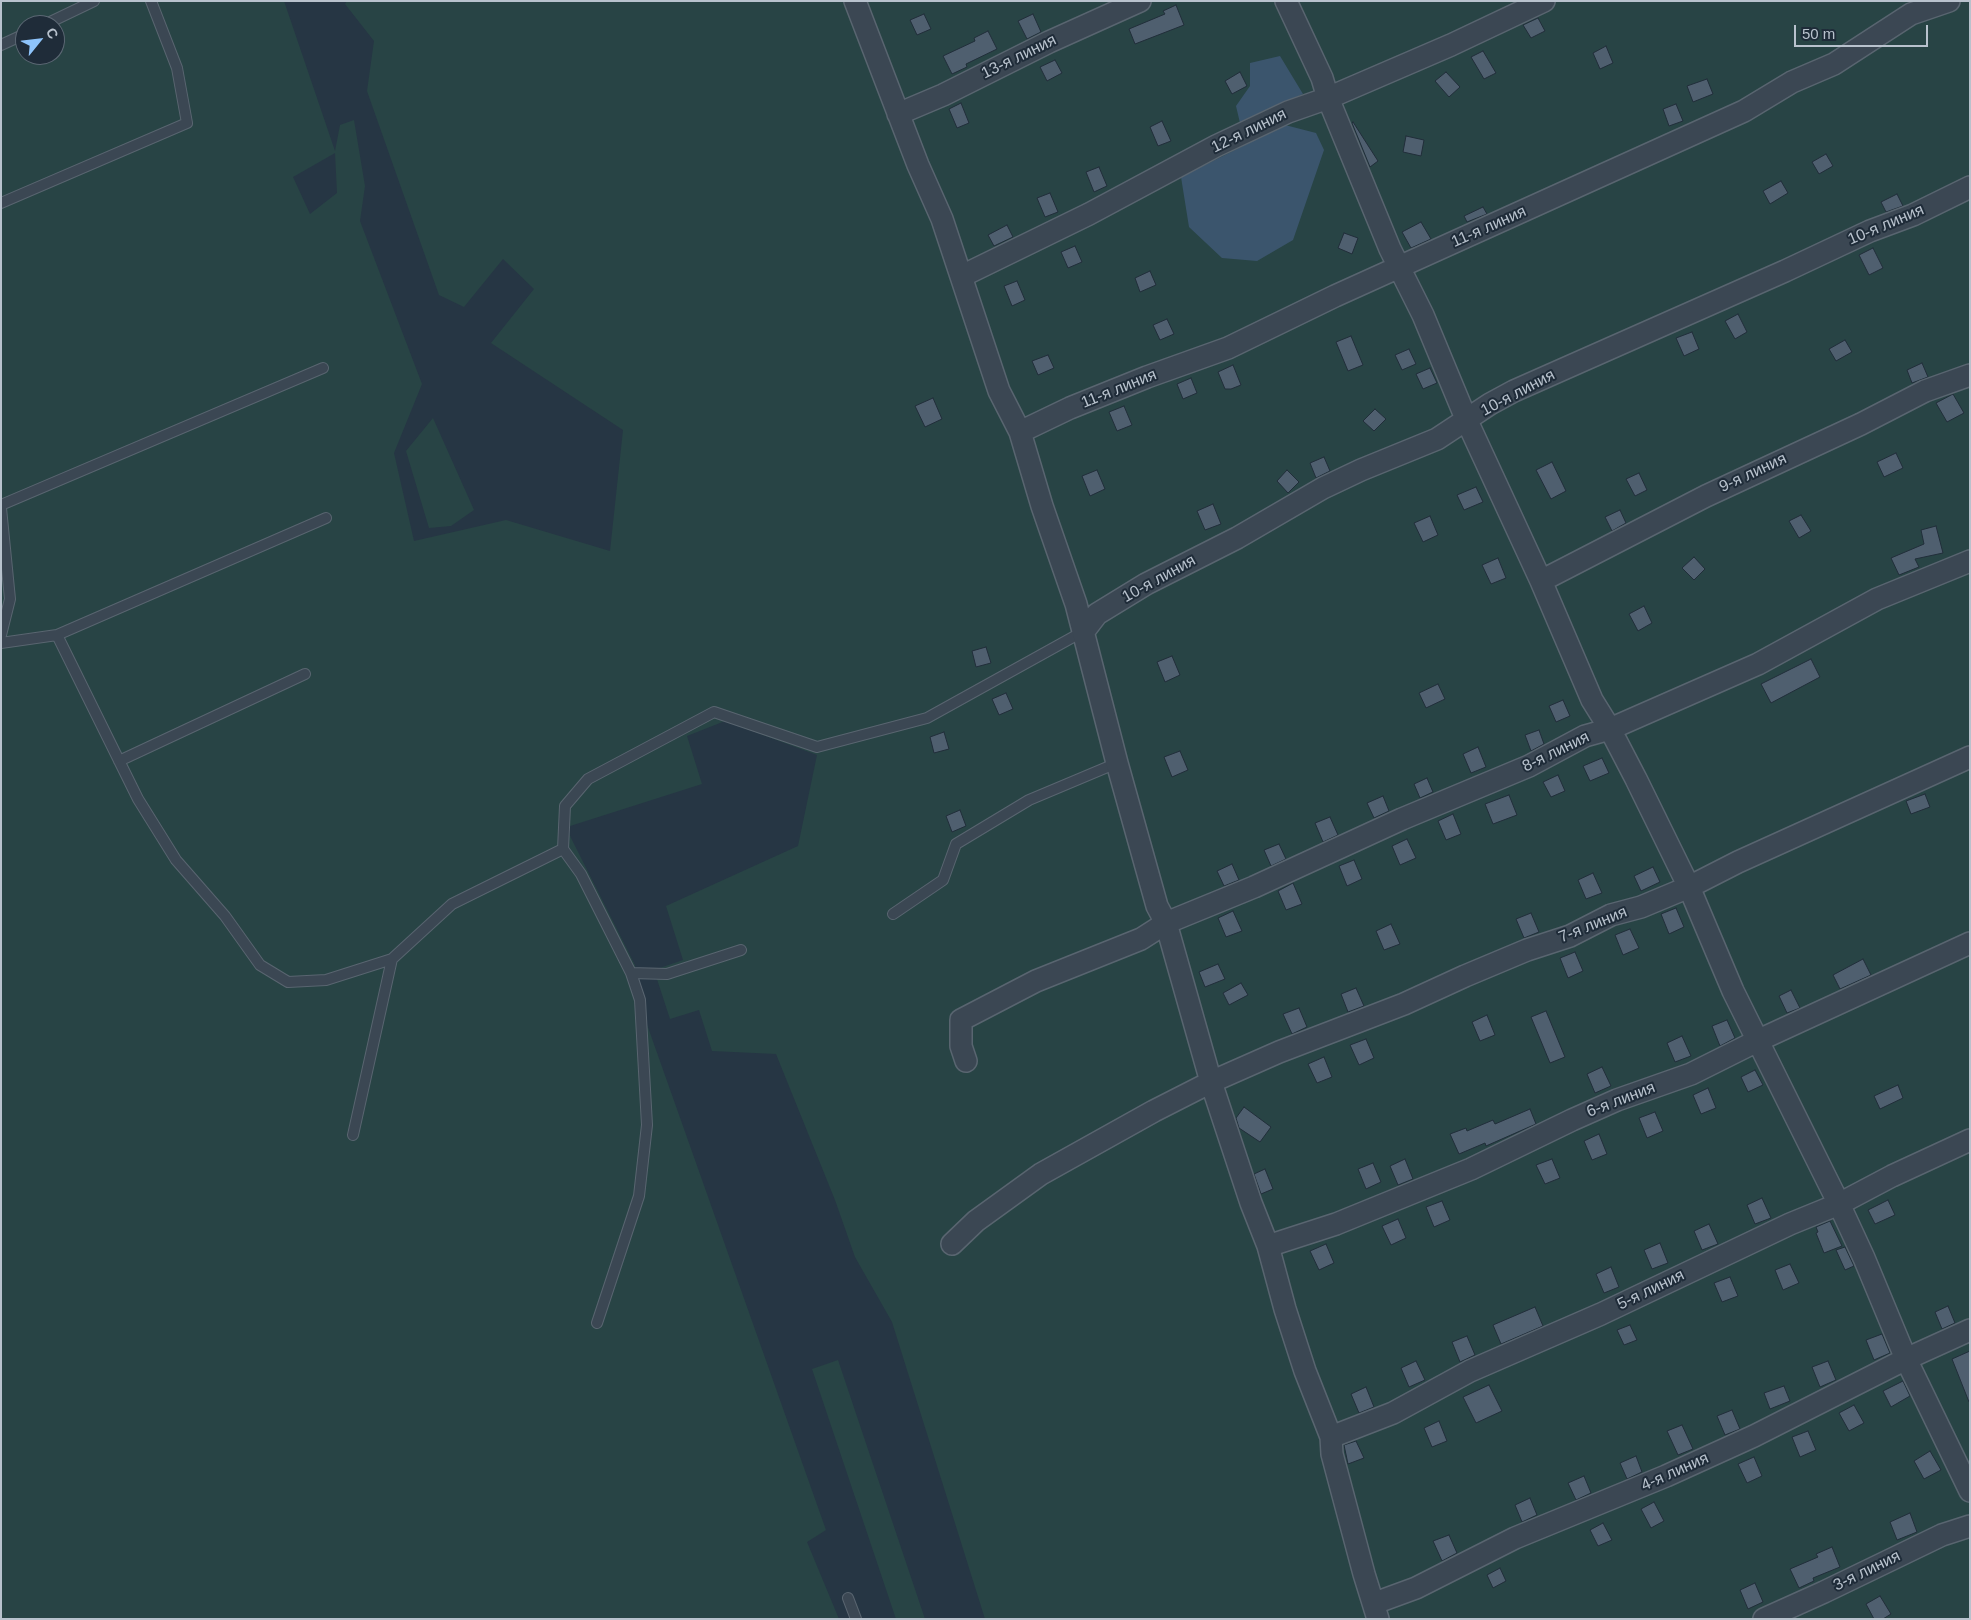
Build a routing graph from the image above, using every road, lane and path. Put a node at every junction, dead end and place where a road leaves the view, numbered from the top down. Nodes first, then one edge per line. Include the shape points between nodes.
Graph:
1 (94, 1) edge
2 (151, 1) edge
3 (855, 1) edge
4 (1140, 1) edge
5 (1286, 1) edge
6 (1544, 1) edge
7 (1948, 1) edge
8 (65, 15) edge
9 (15, 39) edge
10 (1, 45) edge
11 (1328, 98) junction
12 (898, 114) junction
13 (1970, 187) edge
14 (1, 203) edge
15 (1400, 267) junction
16 (962, 276) junction
17 (323, 368) dead end
18 (1970, 375) edge
19 (1467, 421) junction
20 (1020, 432) junction
21 (1, 506) edge
22 (326, 518) dead end
23 (1970, 561) edge
24 (1540, 581) junction
25 (1084, 631) junction
26 (1, 635) edge
27 (57, 635) junction
28 (1, 643) edge
29 (305, 674) dead end
30 (1610, 729) junction
31 (1970, 757) edge
32 (119, 761) junction
33 (1117, 763) junction
34 (563, 849) junction
35 (1689, 887) junction
36 (893, 914) dead end
37 (1166, 923) junction
38 (1970, 943) edge
39 (741, 950) dead end
40 (392, 958) junction
41 (631, 973) junction
42 (1757, 1041) junction
43 (966, 1061) dead end
44 (1211, 1082) junction
45 (353, 1135) dead end
46 (1970, 1140) edge
47 (1839, 1204) junction
48 (952, 1244) dead end
49 (1268, 1246) junction
50 (598, 1323) dead end
51 (1970, 1330) edge
52 (1906, 1359) junction
53 (1331, 1437) junction
54 (1970, 1491) edge
55 (1970, 1526) edge
56 (848, 1598) dead end
57 (1376, 1611) edge
58 (856, 1619) edge
59 (1764, 1619) edge

1 - 8 lane
2 - 14 lane via 177,68 187,123
3 - 12 street
4 - 12 street, 13-я линия
5 - 11 street
6 - 11 street, 12-я линия
7 - 15 street, 11-я линия via 1911,14 1834,64 1792,82 1744,111
9 - 10 lane
11 - 15 street
11 - 16 street, 12-я линия via 1288,112 1225,142
12 - 16 street
13 - 19 street, 10-я линия via 1514,391
15 - 19 street
15 - 20 street, 11-я линия via 1228,348 1070,408
16 - 20 street via 999,391
17 - 21 lane
18 - 24 street, 9-я линия via 1925,391 1732,483
19 - 24 street
19 - 25 street, 10-я линия via 1437,439 1324,488 1237,538 1146,584 1097,614
20 - 25 street
21 - 26 lane via 10,599
22 - 27 lane
23 - 30 street, 8-я линия via 1878,599 1758,664
24 - 30 street via 1592,700
25 - 33 street
25 - 34 lane via 927,718 817,747 714,712 588,779 565,806
27 - 28 lane
27 - 32 lane
29 - 32 lane
30 - 35 street
30 - 37 street, 8-я линия via 1585,736 1529,766
31 - 35 street, 7-я линия
32 - 40 lane via 176,860 225,916 260,965 288,982 326,980
33 - 36 lane via 1029,800 956,844 943,880
33 - 37 street via 1157,906
34 - 40 lane via 452,904
34 - 41 lane via 581,874
35 - 42 street
35 - 44 street, 7-я линия via 1641,907 1611,915 1570,936 1491,965
37 - 43 street, 8-я линия via 1141,939 1036,981 961,1020
37 - 44 street
38 - 42 street, 6-я линия
39 - 41 lane via 667,974
40 - 45 lane
41 - 50 lane via 640,1000 647,1126 639,1196
42 - 47 street
42 - 49 street, 6-я линия via 1691,1074 1572,1120 1428,1188
44 - 48 street, 7-я линия via 1041,1174 976,1221
44 - 49 street
46 - 47 street, 5-я линия
47 - 52 street
47 - 53 street, 5-я линия via 1470,1371 1393,1413
49 - 53 street via 1305,1371
51 - 52 street, 4-я линия
52 - 54 street
52 - 57 street, 4-я линия via 1754,1436 1514,1538
53 - 57 street via 1332,1454
55 - 59 street, 3-я линия via 1942,1535
56 - 58 lane

